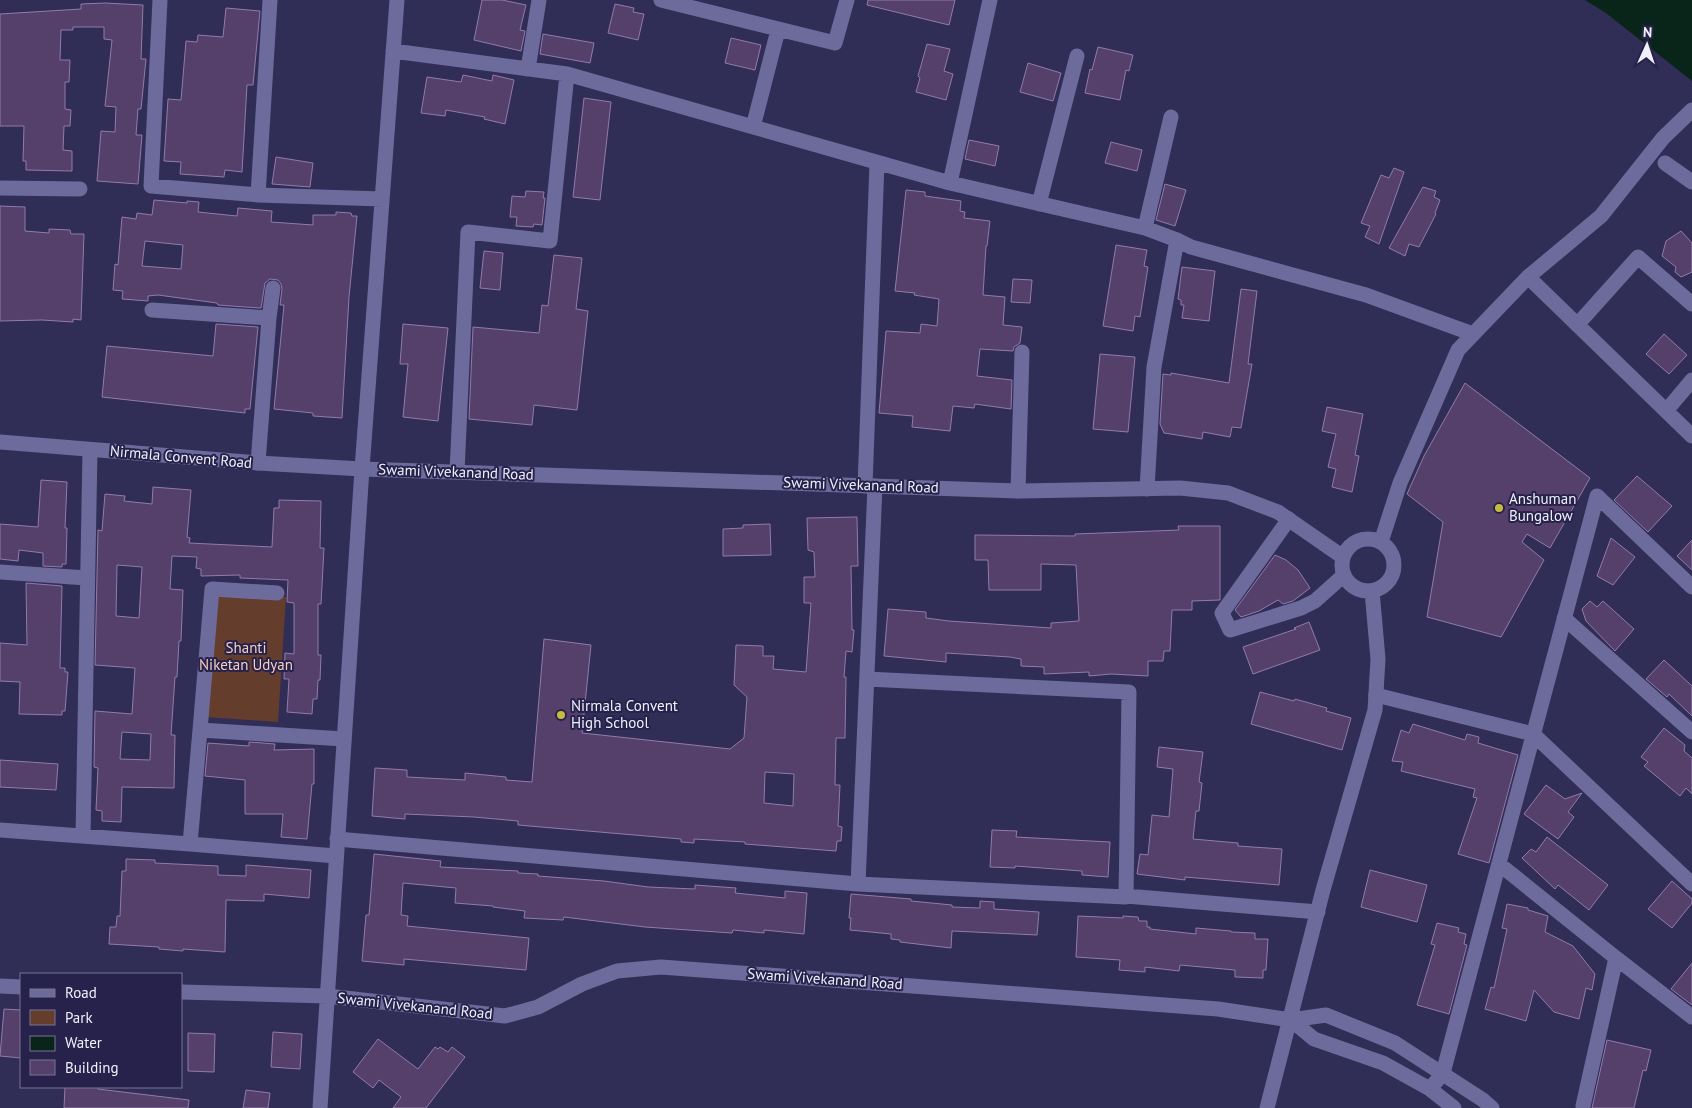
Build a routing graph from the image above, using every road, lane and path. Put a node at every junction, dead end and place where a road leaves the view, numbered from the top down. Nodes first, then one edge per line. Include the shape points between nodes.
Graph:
1 (160, 0) edge
2 (270, 0) edge
3 (397, 0) edge
4 (539, 0) edge
5 (661, 0) edge
6 (846, 0) edge
7 (990, 0) edge
8 (778, 30) junction
9 (393, 51) junction
10 (1077, 56) dead end
11 (528, 69) junction
12 (567, 74) junction
13 (1692, 110) edge
14 (1170, 117) dead end
15 (753, 127) junction
16 (877, 162) junction
17 (1665, 164) dead end
18 (1692, 182) edge
19 (950, 183) junction
20 (0, 188) edge
21 (80, 189) dead end
22 (258, 195) junction
23 (382, 199) junction
24 (1040, 204) junction
25 (1145, 228) junction
26 (1177, 240) junction
27 (1528, 277) junction
28 (273, 288) dead end
29 (1692, 304) edge
30 (152, 310) dead end
31 (269, 318) junction
32 (1578, 325) junction
33 (1473, 334) junction
34 (1022, 352) dead end
35 (1692, 380) edge
36 (1666, 411) junction
37 (1692, 436) edge
38 (0, 442) edge
39 (90, 450) junction
40 (258, 463) junction
41 (362, 469) junction
42 (457, 472) junction
43 (870, 486) junction
44 (1147, 489) junction
45 (1018, 491) junction
46 (1289, 519) junction
47 (1381, 542) junction
48 (1343, 557) junction
49 (0, 572) edge
50 (1344, 575) junction
51 (87, 578) junction
52 (1692, 587) edge
53 (1372, 591) junction
54 (277, 593) dead end
55 (1564, 618) junction
56 (867, 679) junction
57 (1376, 695) junction
58 (200, 730) junction
59 (1692, 732) edge
60 (1533, 734) junction
61 (344, 739) junction
62 (0, 830) edge
63 (83, 836) junction
64 (337, 839) junction
65 (190, 844) junction
66 (336, 856) junction
67 (1498, 864) junction
68 (858, 884) junction
69 (1692, 884) edge
70 (1126, 896) junction
71 (1318, 912) junction
72 (1616, 958) junction
73 (0, 986) edge
74 (20, 987) edge
75 (182, 992) edge
76 (327, 996) junction
77 (1692, 1017) edge
78 (1291, 1020) junction
79 (1443, 1073) junction
80 (1430, 1089) junction
81 (1582, 1106) dead end
82 (320, 1108) edge
83 (1268, 1108) edge
84 (1454, 1108) edge
85 (1492, 1108) edge

1 - 22 street via 151,186
2 - 22 street
3 - 9 street
4 - 11 street
5 - 8 street
6 - 8 street via 835,43
7 - 19 street
8 - 15 street
9 - 11 street
9 - 23 street
10 - 24 street
11 - 12 street
12 - 15 street
12 - 42 street via 550,241 468,232
13 - 27 street via 1663,138 1601,216
14 - 25 street
15 - 16 street
16 - 19 street
16 - 43 street
17 - 18 street
19 - 24 street
20 - 21 street
22 - 23 street
23 - 41 street
24 - 25 street
25 - 26 street
26 - 33 street via 1191,247 1366,295
26 - 44 street via 1154,367
27 - 32 street
27 - 33 street
28 - 31 street
29 - 32 street via 1638,257
30 - 31 street
31 - 40 street
32 - 36 street
33 - 47 street via 1458,350 1427,420 1400,483
34 - 45 street
35 - 36 street
36 - 37 street
38 - 39 street, Nirmala Convent Road
39 - 40 street, Nirmala Convent Road
39 - 51 street
40 - 41 street, Nirmala Convent Road
41 - 42 street, Swami Vivekanand Road
41 - 61 street
42 - 43 street, Swami Vivekanand Road
43 - 45 street, Swami Vivekanand Road
43 - 56 street
44 - 45 street, Swami Vivekanand Road
44 - 46 street, Swami Vivekanand Road via 1180,488 1228,493
46 - 48 street, Swami Vivekanand Road
46 - 50 street via 1222,613 1230,630 1316,601
47 - 48 street via 1367,538 1358,540 1347,548
47 - 53 street via 1391,551 1394,572 1386,584
48 - 50 street
49 - 51 street
50 - 53 street via 1355,588
51 - 63 street
52 - 55 street via 1597,496
53 - 57 street via 1378,659
54 - 58 street via 212,589
55 - 59 street
55 - 60 street
56 - 68 street
56 - 70 street via 1129,692
57 - 60 street
57 - 71 street via 1375,710
58 - 61 street
58 - 65 street
60 - 67 street
60 - 69 street
61 - 64 street
62 - 63 street
63 - 65 street
64 - 66 street
64 - 68 street
65 - 66 street
66 - 76 street
67 - 72 street
67 - 79 street
68 - 70 street
70 - 71 street
71 - 78 street
72 - 77 street
72 - 81 street
73 - 74 street
75 - 76 street, Swami Vivekanand Road
76 - 78 street, Swami Vivekanand Road via 505,1016 538,1007 582,984 617,971 661,967 1218,1009
76 - 82 street
78 - 79 street via 1326,1015 1396,1043
78 - 80 street, Swami Vivekanand Road via 1314,1038 1383,1063
78 - 83 street
79 - 80 street
79 - 85 street
80 - 84 street, Swami Vivekanand Road

